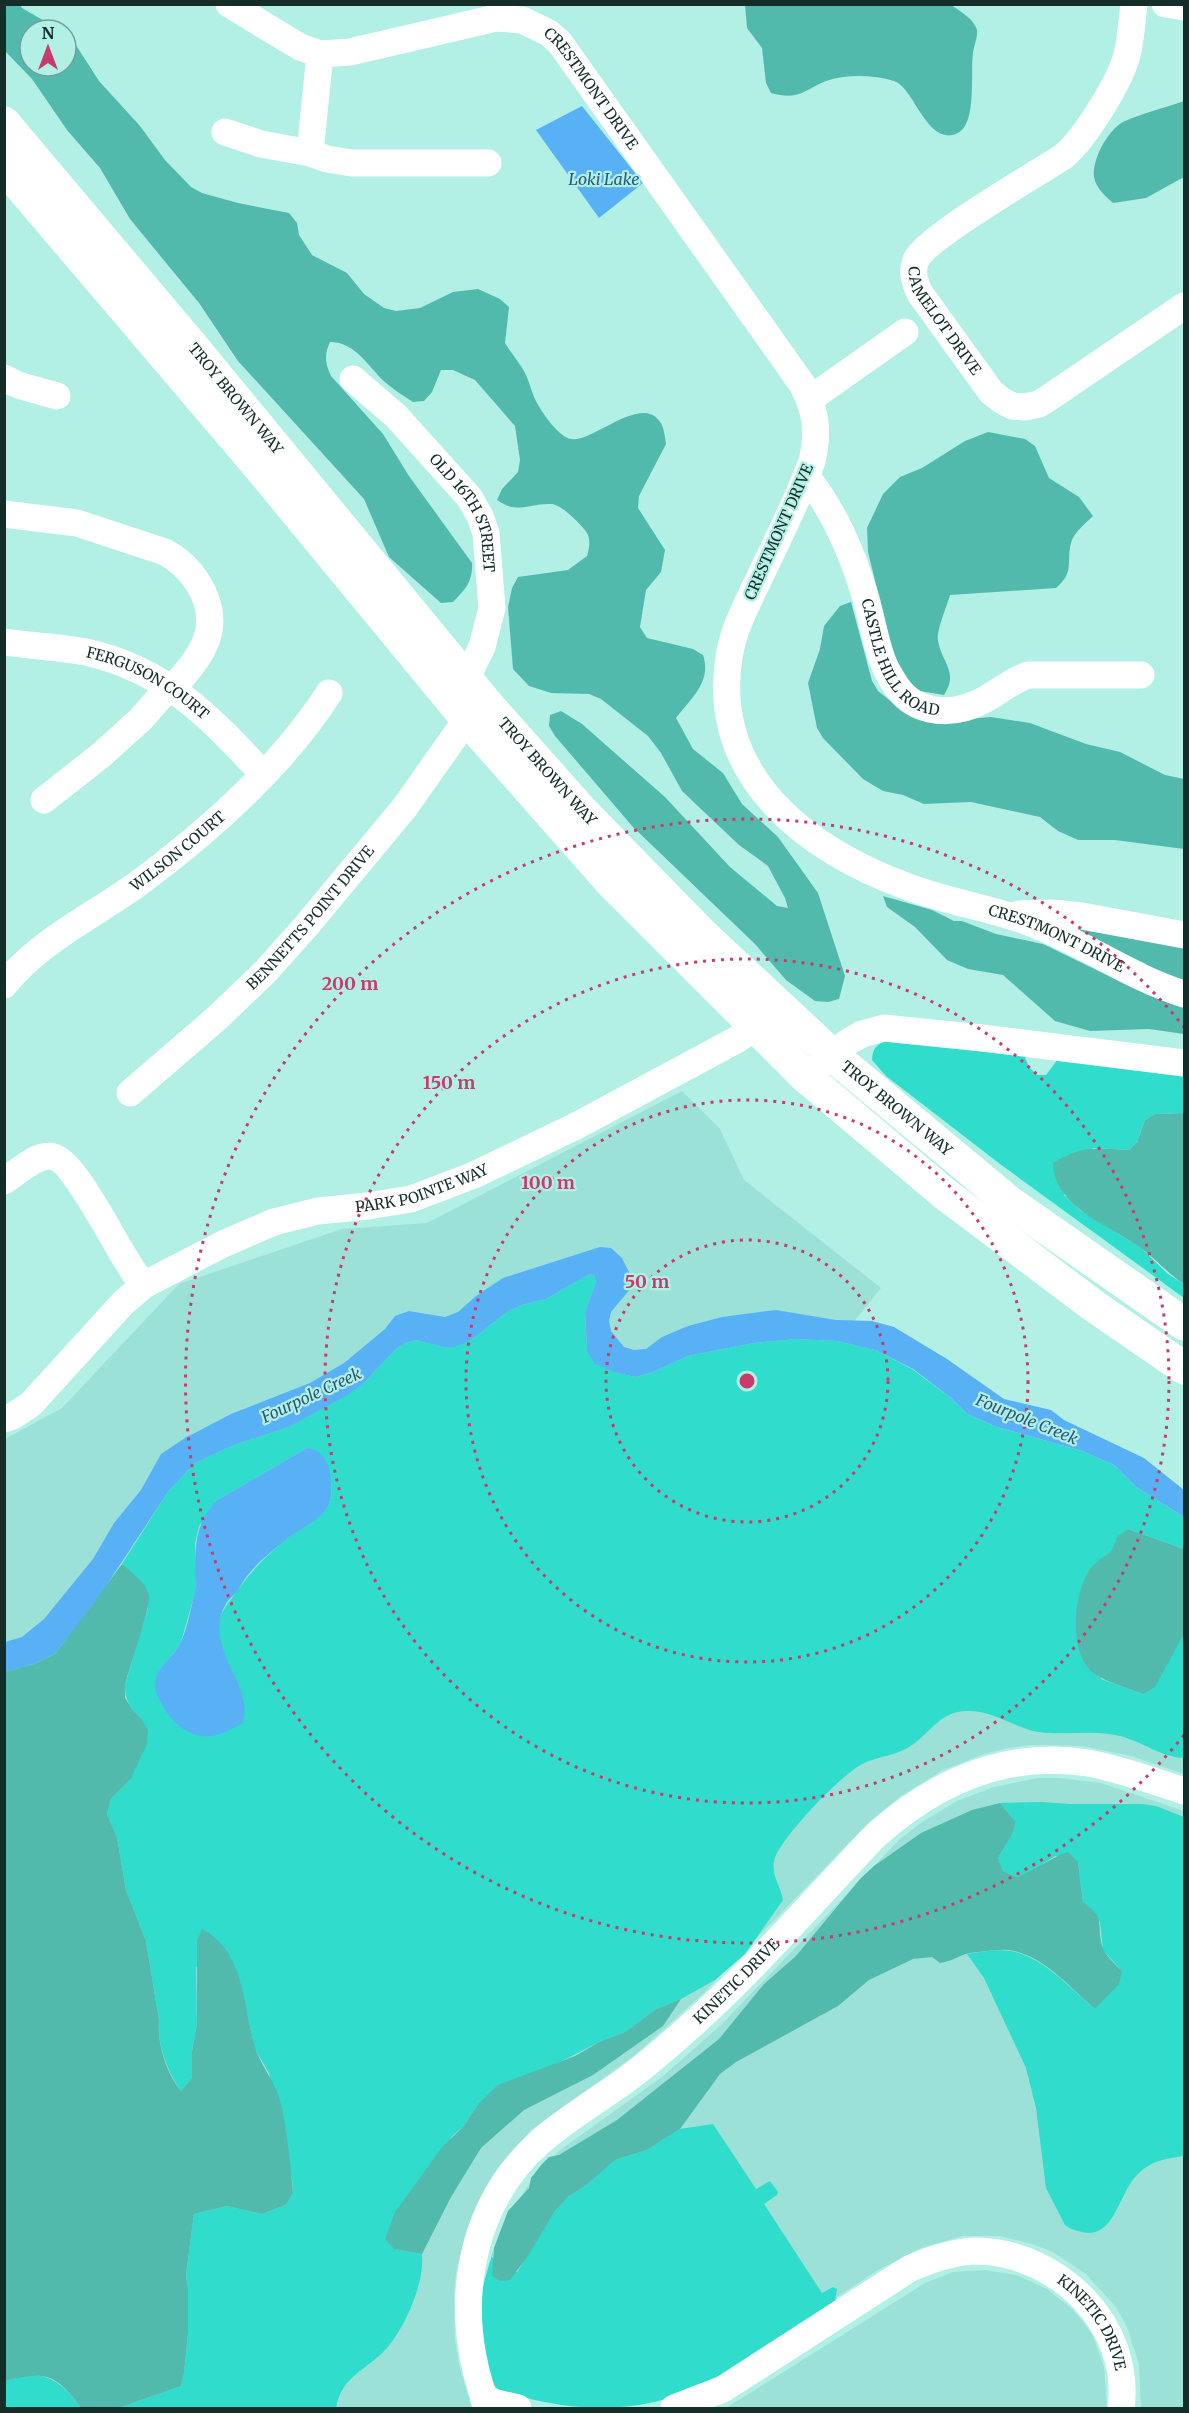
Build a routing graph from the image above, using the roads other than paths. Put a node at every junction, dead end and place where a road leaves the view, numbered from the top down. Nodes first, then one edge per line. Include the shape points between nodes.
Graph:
1 (230, 4) edge
2 (1134, 4) edge
3 (1165, 4) edge
4 (1185, 7) edge
5 (320, 54) junction
6 (4, 123) edge
7 (225, 132) dead end
8 (310, 153) junction
9 (488, 163) dead end
10 (4, 167) edge
11 (1185, 306) edge
12 (905, 332) dead end
13 (4, 378) edge
14 (353, 379) dead end
15 (57, 396) dead end
16 (810, 399) junction
17 (806, 476) junction
18 (4, 514) edge
19 (4, 642) edge
20 (1141, 675) dead end
21 (466, 679) junction
22 (171, 688) junction
23 (329, 693) dead end
24 (467, 720) junction
25 (263, 774) junction
26 (44, 800) dead end
27 (1009, 915) junction
28 (1185, 935) edge
29 (4, 985) edge
30 (1185, 994) edge
31 (768, 1018) junction
32 (831, 1054) junction
33 (1185, 1064) edge
34 (806, 1077) junction
35 (130, 1093) dead end
36 (4, 1181) edge
37 (144, 1285) junction
38 (1185, 1324) edge
39 (1185, 1368) edge
40 (4, 1419) edge
41 (1185, 1791) edge
42 (486, 2404) edge
43 (518, 2409) edge
44 (674, 2409) edge
45 (1121, 2409) edge

1 - 5 street, CRESTMONT DRIVE via 300,47
2 - 11 street, CAMELOT DRIVE via 1122,71 1076,146 937,238 916,258 914,279 919,292 991,392 1012,406 1039,404
3 - 4 street
5 - 8 street
5 - 16 street, CRESTMONT DRIVE via 350,52 496,18 522,20 549,33 568,53
6 - 21 main road, TROY BROWN WAY
7 - 8 street via 261,144
8 - 9 street via 352,163
10 - 24 main road, TROY BROWN WAY via 256,463
12 - 16 street
13 - 15 street
14 - 21 street, OLD 16TH STREET via 396,416 469,497 480,516 486,532 492,608 482,647
16 - 17 street, CRESTMONT DRIVE via 816,435
17 - 20 street, CASTLE HILL ROAD via 828,505 840,531 865,596 883,664 911,702 927,709 963,709 1028,675
17 - 27 street, CRESTMONT DRIVE via 732,642 727,695 739,754 774,804 821,844 910,888
18 - 22 street via 77,523 165,552 186,566 205,595 211,622 201,652
19 - 22 street, FERGUSON COURT via 89,653 132,668
21 - 31 main road, TROY BROWN WAY via 581,810 702,934
22 - 25 street, FERGUSON COURT via 214,722
22 - 26 street via 100,756
23 - 25 street, WILSON COURT via 305,728
24 - 31 main road, TROY BROWN WAY via 612,883
24 - 35 street, BENNETTS POINT DRIVE via 405,807 307,926 217,1018
25 - 29 street, WILSON COURT via 152,873 36,952
27 - 28 street via 1082,916
27 - 30 street, CRESTMONT DRIVE via 1066,939 1140,978
31 - 32 main road, TROY BROWN WAY
31 - 34 main road, TROY BROWN WAY
31 - 37 street, PARK POINTE WAY via 738,1039 474,1176 411,1198 318,1211 274,1222
32 - 33 street via 862,1034 897,1028
32 - 34 street
32 - 38 main road, TROY BROWN WAY via 1009,1202
34 - 39 main road, TROY BROWN WAY via 945,1194
36 - 37 street via 39,1158 54,1156 61,1160
37 - 40 street, PARK POINTE WAY via 88,1339 31,1404
41 - 42 street, KINETIC DRIVE via 1088,1763 1029,1761 984,1770 951,1782 899,1815 875,1836 713,2005 640,2069 540,2142 502,2188 476,2246 467,2300 471,2349
42 - 43 street, KINETIC DRIVE
44 - 45 street, KINETIC DRIVE via 723,2389 909,2269 956,2253 981,2251 1030,2261 1052,2272 1089,2303 1115,2349 1121,2378

